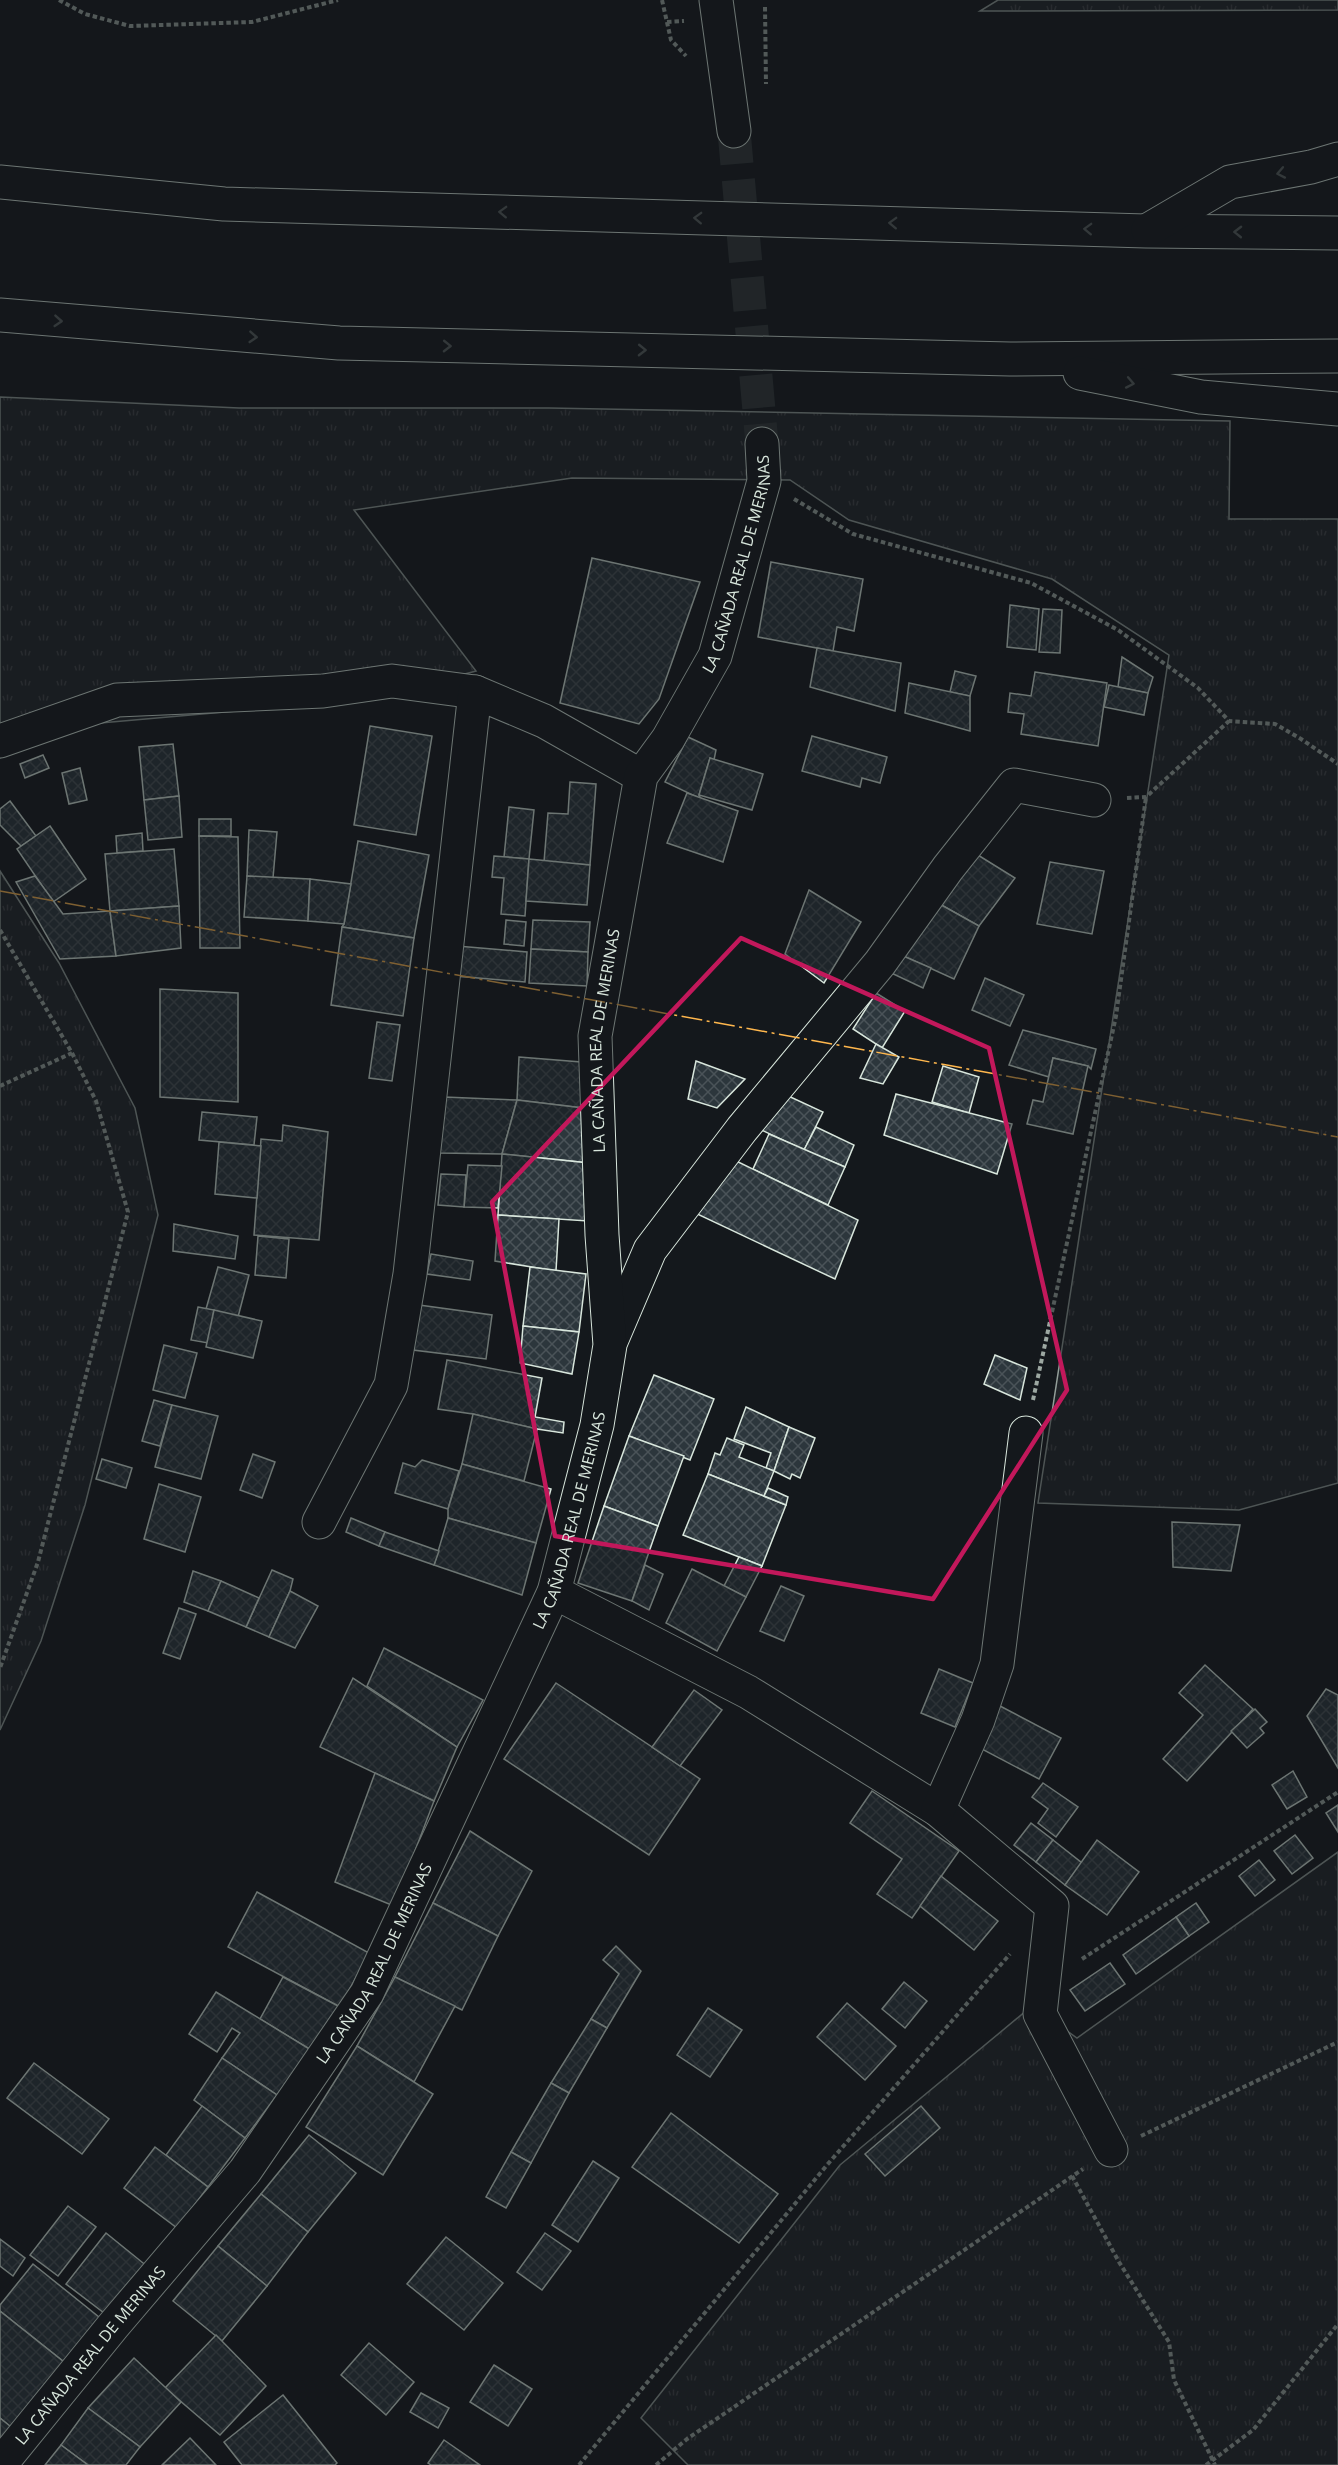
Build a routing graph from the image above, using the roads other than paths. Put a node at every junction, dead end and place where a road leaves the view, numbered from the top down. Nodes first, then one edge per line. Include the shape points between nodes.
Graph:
1 (716, 0) edge
2 (734, 131) tunnel mouth
3 (1338, 159) edge
4 (0, 182) edge
5 (1146, 231) junction
6 (1338, 233) edge
7 (0, 315) edge
8 (1338, 356) edge
9 (1010, 359) junction
10 (1338, 409) edge
11 (762, 444) tunnel mouth
12 (475, 692) junction
13 (0, 741) edge
14 (641, 776) junction
15 (1094, 800) road end
16 (609, 1346) junction
17 (1026, 1433) road end
18 (319, 1522) dead end
19 (554, 1592) junction
20 (938, 1810) junction
21 (1111, 2150) road end
22 (0, 2465) edge

1 - 2 main road
3 -> 5 main road via 1230,182
5 -> 4 main road via 224,204
6 -> 5 main road
7 -> 9 main road via 339,343
8 - 9 main road
9 -> 10 main road via 1201,397
11 - 14 main road, LA CAÑADA REAL DE MERINAS via 764,482 715,656 668,739
12 - 13 main road via 392,681 323,691 117,700
12 - 14 main road via 544,721
12 - 18 main road via 410,1274 391,1385
14 - 16 main road, LA CAÑADA REAL DE MERINAS via 596,1036
15 - 16 main road via 1014,785 880,963 742,1129 650,1250
16 - 19 main road, LA CAÑADA REAL DE MERINAS via 597,1425
17 - 20 main road via 997,1664 978,1720
19 - 20 main road via 747,1692
19 - 22 main road, LA CAÑADA REAL DE MERINAS via 367,1993 245,2171
20 - 21 main road via 1052,1906 1040,2014

